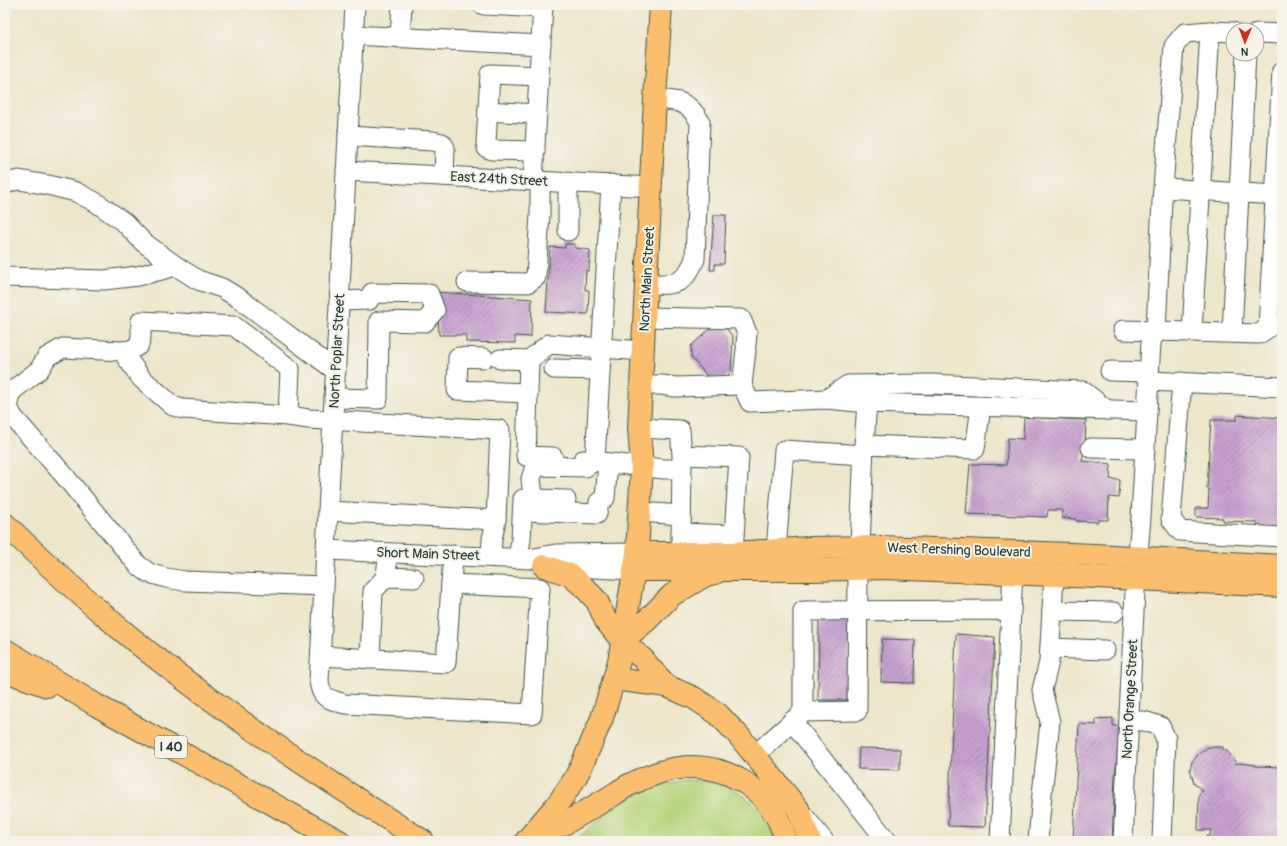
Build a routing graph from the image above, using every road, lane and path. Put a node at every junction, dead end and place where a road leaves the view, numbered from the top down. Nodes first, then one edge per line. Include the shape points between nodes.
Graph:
1 (355, 5) edge
2 (402, 5) edge
3 (483, 5) edge
4 (661, 5) edge
5 (543, 7) edge
6 (1210, 31) junction
7 (1225, 32) edge
8 (1265, 33) edge
9 (1282, 34) edge
10 (353, 35) junction
11 (400, 38) junction
12 (541, 45) junction
13 (1246, 62) edge
14 (1282, 70) edge
15 (539, 76) junction
16 (655, 99) junction
17 (488, 111) junction
18 (537, 114) junction
19 (348, 136) junction
20 (535, 152) junction
21 (346, 171) junction
22 (444, 176) junction
23 (536, 181) junction
24 (568, 182) junction
25 (611, 184) junction
26 (5, 185) edge
27 (652, 186) junction
28 (1164, 188) junction
29 (1200, 190) junction
30 (1239, 192) junction
31 (1276, 195) junction
32 (568, 231) dead end
33 (176, 266) junction
34 (5, 277) edge
35 (467, 282) dead end
36 (646, 284) junction
37 (339, 301) junction
38 (645, 317) junction
39 (1123, 330) dead end
40 (1156, 331) junction
41 (1192, 332) junction
42 (1232, 333) junction
43 (602, 348) junction
44 (122, 350) junction
45 (643, 351) junction
46 (529, 360) junction
47 (554, 369) dead end
48 (600, 370) junction
49 (336, 371) junction
50 (1110, 371) dead end
51 (1149, 376) junction
52 (1182, 382) junction
53 (642, 385) junction
54 (742, 385) junction
55 (1282, 387) edge
56 (528, 393) junction
57 (827, 399) junction
58 (866, 403) junction
59 (981, 407) junction
60 (334, 409) junction
61 (1107, 410) junction
62 (289, 411) junction
63 (1147, 411) junction
64 (639, 428) junction
65 (1091, 448) dead end
66 (1145, 449) junction
67 (864, 450) junction
68 (526, 456) junction
69 (601, 462) junction
70 (682, 462) junction
71 (642, 466) junction
72 (599, 502) junction
73 (328, 511) junction
74 (523, 511) junction
75 (640, 512) junction
76 (681, 514) junction
77 (1141, 517) junction
78 (1171, 519) junction
79 (496, 520) junction
80 (5, 524) edge
81 (1282, 537) edge
82 (682, 543) junction
83 (326, 550) junction
84 (776, 551) junction
85 (388, 552) junction
86 (732, 553) junction
87 (453, 555) junction
88 (491, 557) junction
89 (859, 558) junction
90 (1138, 558) junction
91 (530, 561) junction
92 (638, 564) junction
93 (1282, 566) edge
94 (1014, 573) junction
95 (1054, 575) junction
96 (386, 577) junction
97 (414, 578) dead end
98 (1136, 580) junction
99 (451, 584) junction
100 (324, 586) junction
101 (1282, 586) edge
102 (540, 588) junction
103 (1011, 610) junction
104 (1052, 610) junction
105 (859, 611) junction
106 (1114, 612) dead end
107 (622, 641) junction
108 (1050, 648) junction
109 (5, 650) edge
110 (1105, 650) dead end
111 (321, 656) junction
112 (370, 659) junction
113 (5, 671) edge
114 (614, 679) junction
115 (667, 686) junction
116 (96, 705) junction
117 (798, 716) junction
118 (1129, 721) junction
119 (755, 755) junction
120 (798, 809) junction
121 (339, 841) edge
122 (423, 841) edge
123 (526, 841) edge
124 (534, 841) edge
125 (786, 841) edge
126 (810, 841) edge
127 (824, 841) edge
128 (887, 841) edge
129 (1000, 841) edge
130 (1038, 841) edge
131 (1123, 841) edge
132 (1162, 841) edge

1 - 10 street, North Poplar Street
2 - 11 street
3 - 5 street
4 - 16 main road, North Main Street
5 - 12 street
6 - 7 street, North Orange Street
6 - 28 street, North Orange Street via 1185,33 1174,46
6 - 29 street
8 - 9 street
10 - 11 street
10 - 19 street, North Poplar Street
11 - 12 street
12 - 15 street
13 - 30 street
14 - 31 street
15 - 17 street via 490,74
15 - 18 street
16 - 27 main road, North Main Street
16 - 36 street via 683,103 696,114 700,122 695,259 691,269 681,280 671,284
17 - 18 street
17 - 20 street via 488,148
18 - 20 street
19 - 21 street, North Poplar Street
19 - 22 street via 442,143 445,148
20 - 23 street
21 - 22 street, East 24th Street
21 - 37 street, North Poplar Street
22 - 23 street, East 24th Street
23 - 24 street, East 24th Street
23 - 35 street via 540,214 536,277 528,284
24 - 25 street, East 24th Street
24 - 32 street
25 - 27 street, East 24th Street
25 - 43 street
26 - 33 street via 19,180 76,192 125,223 143,242
27 - 36 main road, North Main Street
28 - 29 street
28 - 40 street, North Orange Street
29 - 30 street
29 - 41 street
30 - 31 street
30 - 42 street
31 - 42 street via 1268,328 1260,334
33 - 34 street via 138,276 104,280
33 - 49 street via 198,280 222,288 240,299
36 - 38 main road, North Main Street
37 - 49 street, North Poplar Street
37 - 60 street via 369,300 372,294 429,294 435,310 425,322 380,321 378,399
38 - 45 main road, North Main Street
38 - 54 street via 740,319 747,333
39 - 40 street
40 - 41 street
40 - 51 street, North Orange Street via 1151,342
41 - 42 street
43 - 45 street
43 - 46 street via 550,344
43 - 48 street
44 - 62 street via 140,378 173,406 183,409
44 - 62 street via 131,350 139,345 141,321 234,326 290,369
44 - 100 street via 63,348 47,358 39,370 12,391 8,400 13,417 138,565 149,573 185,581
45 - 53 main road, North Main Street
46 - 56 street
46 - 56 street via 458,357 457,390
47 - 48 street
48 - 69 street
49 - 60 street, North Poplar Street
50 - 51 street
51 - 52 street
51 - 63 street, North Orange Street
52 - 55 street
52 - 78 street
53 - 54 street
53 - 64 main road, North Main Street
54 - 57 street via 750,402
56 - 68 street
57 - 58 street
57 - 61 street via 848,385 931,384 1083,391
58 - 59 street
58 - 67 street
59 - 61 street
59 - 67 street via 976,449
60 - 62 street
60 - 73 street, North Poplar Street
60 - 79 street via 500,430
61 - 63 street
63 - 66 street, North Orange Street
64 - 70 street via 680,430
64 - 71 main road, North Main Street
65 - 66 street
66 - 77 street, North Orange Street
67 - 84 street via 784,450
67 - 89 street
68 - 69 street
68 - 74 street
69 - 71 street
69 - 72 street via 605,498
69 - 72 street via 586,467 535,466 531,479 533,495 538,499
70 - 71 street via 664,469
70 - 76 street
70 - 86 street via 739,457
71 - 75 main road, North Main Street
72 - 74 street via 597,514
73 - 79 street
73 - 83 street, North Poplar Street
74 - 91 street via 521,540
75 - 76 street
75 - 92 main road, North Main Street
76 - 82 street
77 - 78 street
77 - 90 street, North Orange Street
78 - 81 street via 1180,531
79 - 88 street
80 - 122 main road via 119,628 180,676 313,772
82 - 86 main road, West Pershing Boulevard
82 - 92 main road, West Pershing Boulevard
83 - 85 street, Short Main Street
83 - 100 street, North Poplar Street
84 - 86 main road, West Pershing Boulevard
84 - 89 main road, West Pershing Boulevard via 809,548
85 - 87 street, Short Main Street
85 - 96 street
86 - 89 main road, West Pershing Boulevard
86 - 92 main road, West Pershing Boulevard
86 - 107 main road via 706,575 672,595
87 - 88 street, Short Main Street
87 - 99 street
88 - 91 street, Short Main Street
89 - 90 main road, West Pershing Boulevard via 889,547
89 - 94 main road, West Pershing Boulevard via 885,568
89 - 105 street
90 - 93 main road, West Pershing Boulevard
90 - 98 street, North Orange Street
91 - 92 street, Short Main Street
91 - 102 street
91 - 107 main road via 570,575 585,588
92 - 107 main road, North Main Street
94 - 95 main road, West Pershing Boulevard
94 - 103 street
95 - 98 main road, West Pershing Boulevard
95 - 104 street
96 - 97 street
96 - 112 street via 373,591
98 - 101 main road, West Pershing Boulevard
98 - 118 street, North Orange Street
99 - 102 street
99 - 112 street via 446,663
100 - 111 street, North Poplar Street
102 - 111 street, North Poplar Street via 532,714 345,704 323,696 319,681
103 - 105 street
103 - 129 street
104 - 106 street
104 - 108 street
105 - 117 street via 857,711
105 - 117 street via 803,611
107 - 114 main road, North Main Street
107 - 115 main road via 643,659
108 - 110 street
108 - 130 street via 1042,690 1050,722
109 - 116 main road, I 40
111 - 112 street
113 - 116 main road
114 - 115 main road
114 - 123 main road, North Main Street via 602,718 577,774 559,802
115 - 119 main road via 694,698 718,714
116 - 121 main road, I 40
117 - 119 street
117 - 128 street
118 - 131 street, North Orange Street
118 - 132 street via 1144,721 1160,726 1166,739
119 - 120 main road
120 - 126 main road
120 - 127 street
124 - 125 main road via 628,786 656,773 684,767 721,771 748,784 775,813

